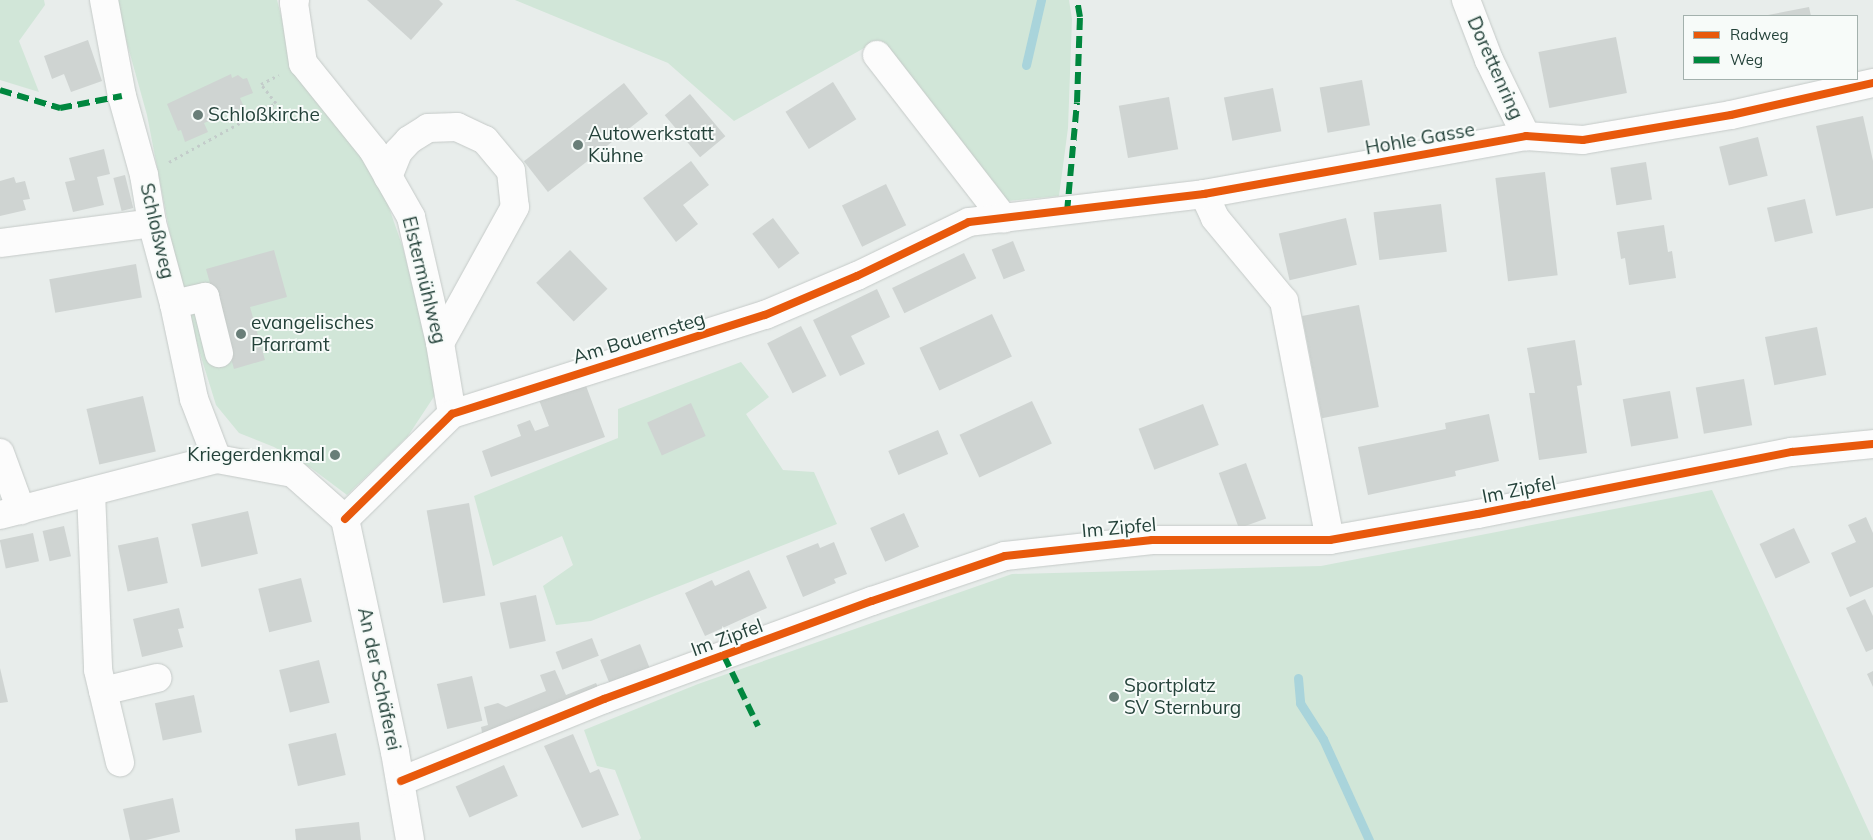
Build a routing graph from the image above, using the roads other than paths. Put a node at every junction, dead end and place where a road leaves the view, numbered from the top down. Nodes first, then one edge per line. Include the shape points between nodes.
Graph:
1 (104, 0) edge
2 (295, 0) edge
3 (1466, 0) edge
4 (877, 55) dead end
5 (1873, 83) edge
6 (1526, 136) junction
7 (388, 178) junction
8 (1204, 194) junction
9 (1004, 219) junction
10 (970, 222) joint
11 (152, 223) junction
12 (1, 243) edge
13 (174, 304) junction
14 (440, 343) junction
15 (219, 353) dead end
16 (452, 414) junction
17 (1873, 444) edge
18 (0, 453) edge
19 (217, 460) junction
20 (91, 492) junction
21 (10, 513) edge
22 (345, 520) junction
23 (1330, 540) junction
24 (158, 678) dead end
25 (103, 691) junction
26 (120, 762) dead end
27 (400, 781) junction
28 (410, 840) edge

1 - 11 street, Schloßweg via 122,96 144,176
2 - 7 street, Elstermühlweg via 303,63 373,150
3 - 6 street, Dorettenring via 1489,60
4 - 9 street
5 - 6 street, Hohle Gasse via 1731,115 1583,140
6 - 8 street, Hohle Gasse
7 - 14 street, Elstermühlweg via 411,217
7 - 14 street via 398,152 428,128 458,127 485,140 511,170 515,207
8 - 9 street, Hohle Gasse
8 - 23 street via 1215,218 1284,301
9 - 10 street, Hohle Gasse
10 - 16 street, Am Bauernsteg via 765,316
11 - 12 street
11 - 13 street, Schloßweg
13 - 15 street via 205,297
13 - 19 street, Schloßweg via 194,399
14 - 16 street, Elstermühlweg
16 - 22 street, Am Bauernsteg
17 - 23 street, Im Zipfel via 1792,452
18 - 21 street
19 - 20 street
19 - 22 street via 293,472
20 - 21 street
20 - 25 street via 98,670
22 - 27 street, An der Schäferei
23 - 27 street, Im Zipfel via 1152,540 1005,556 604,699
24 - 25 street
25 - 26 street
27 - 28 street, An der Schäferei

